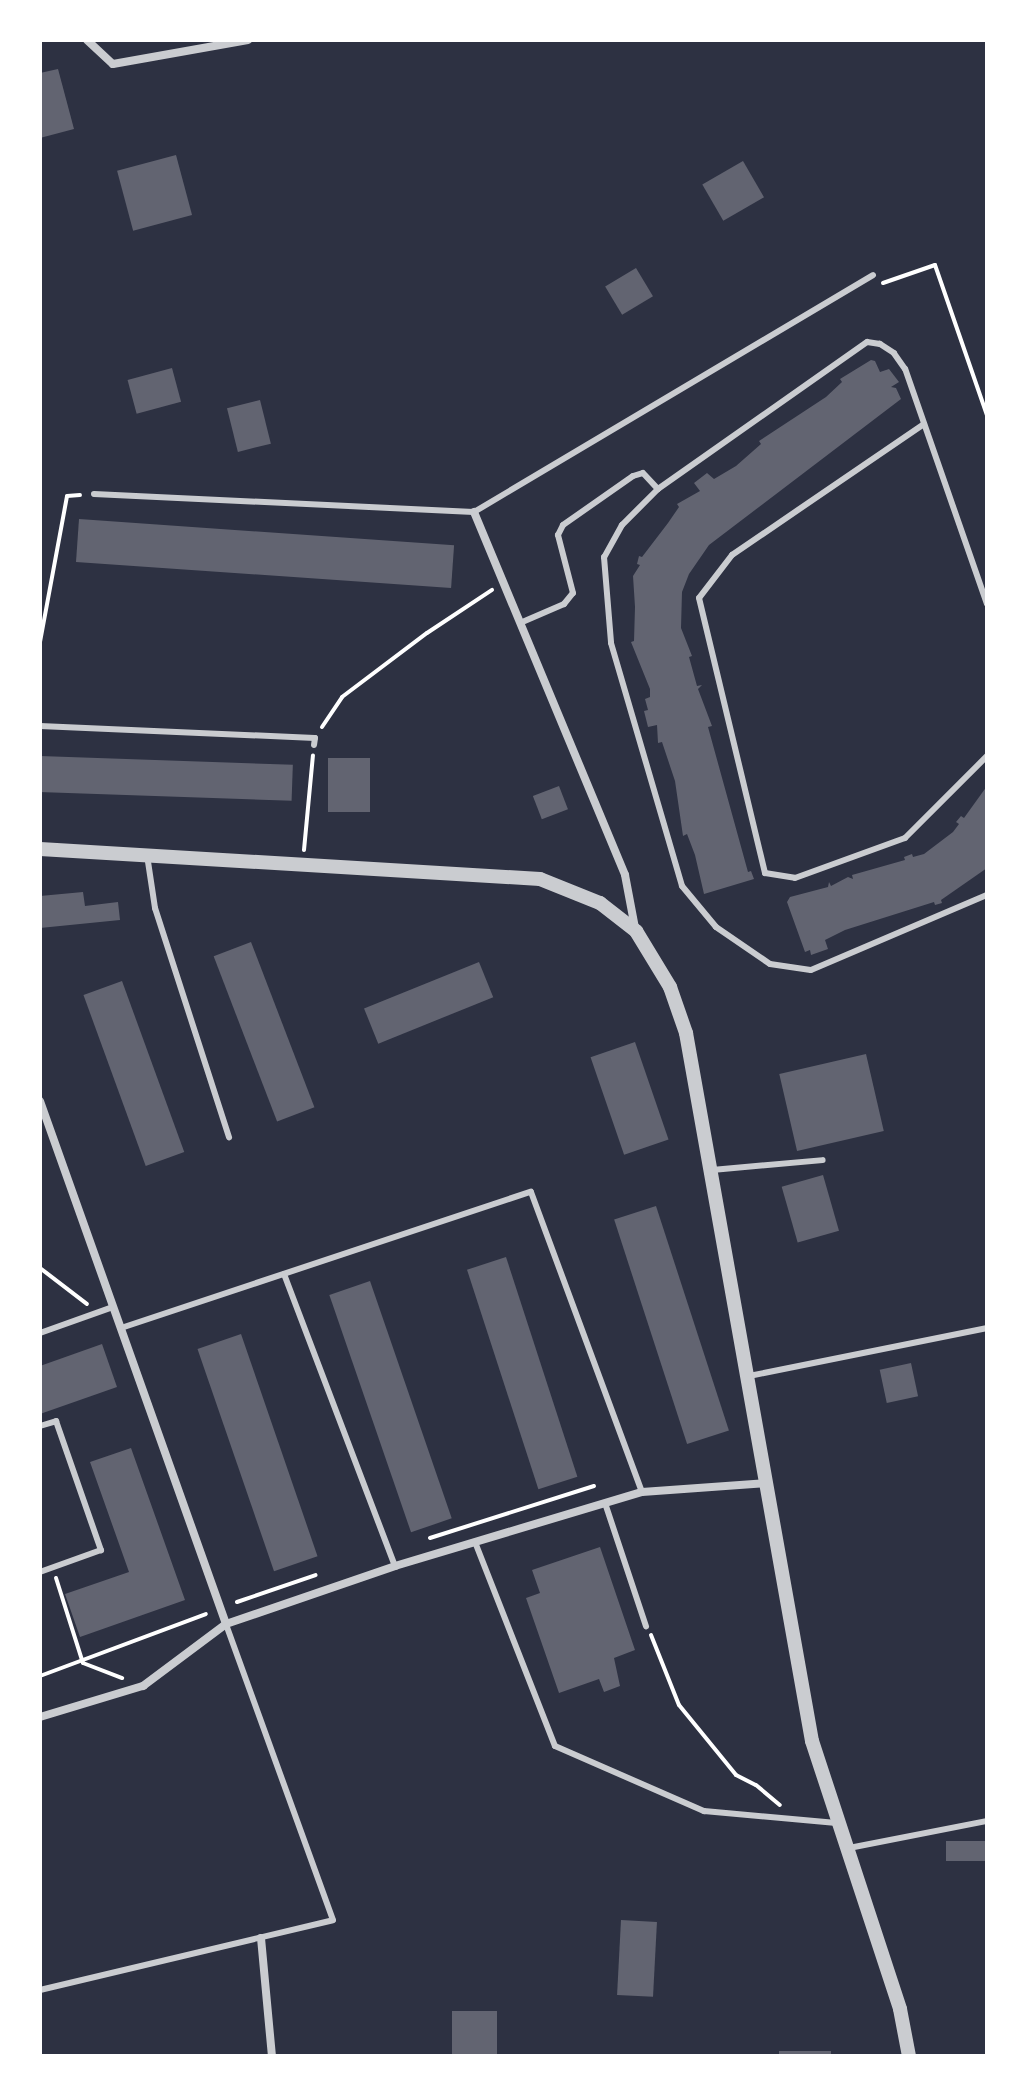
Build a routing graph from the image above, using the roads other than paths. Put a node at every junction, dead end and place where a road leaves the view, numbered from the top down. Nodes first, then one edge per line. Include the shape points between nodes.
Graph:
1 (87, 40) edge
2 (248, 40) edge
3 (873, 275) road end
4 (924, 424) junction
5 (658, 489) junction
6 (94, 494) road end
7 (474, 512) junction
8 (987, 604) edge
9 (520, 623) junction
10 (40, 726) edge
11 (315, 741) road end
12 (987, 756) edge
13 (40, 849) edge
14 (147, 855) junction
15 (987, 895) edge
16 (636, 931) junction
17 (40, 1101) edge
18 (229, 1137) dead end
19 (823, 1160) dead end
20 (712, 1170) junction
21 (284, 1274) junction
22 (113, 1307) junction
23 (121, 1328) junction
24 (987, 1328) edge
25 (40, 1333) edge
26 (749, 1376) junction
27 (40, 1426) edge
28 (767, 1483) junction
29 (642, 1492) junction
30 (605, 1503) junction
31 (475, 1542) junction
32 (395, 1566) junction
33 (40, 1572) edge
34 (226, 1624) junction
35 (646, 1626) road end
36 (40, 1717) edge
37 (987, 1820) edge
38 (840, 1823) junction
39 (847, 1849) junction
40 (261, 1938) junction
41 (40, 1990) edge
42 (272, 2056) edge
43 (909, 2056) edge

1 - 2 street via 113,64
3 - 7 lane
4 - 5 lane via 894,353 867,342
4 - 8 lane
4 - 12 lane via 732,555 699,598 765,873 795,878 905,838
5 - 9 lane via 643,473 633,476 563,525 558,535 573,593 564,604
5 - 15 lane via 622,525 604,557 611,643 682,886 716,927 770,964 811,970
6 - 7 lane
7 - 9 street
9 - 16 street via 625,875
10 - 11 lane
13 - 14 street
14 - 16 street via 540,879 600,903
14 - 18 lane via 155,908
16 - 20 street via 670,987 686,1033
17 - 22 street
19 - 20 lane
20 - 26 street
21 - 23 lane
21 - 29 lane via 531,1192
21 - 32 lane
22 - 23 street
22 - 25 lane
23 - 34 street
24 - 26 lane
26 - 28 street
27 - 33 lane via 56,1421 101,1550
28 - 29 street
28 - 38 street via 812,1741
29 - 30 street
30 - 31 street
30 - 35 lane
31 - 32 street
31 - 38 lane via 555,1746 704,1811
32 - 34 street
34 - 36 street via 143,1686
34 - 40 lane via 333,1920
37 - 39 lane
38 - 39 street
39 - 43 street via 900,2009
40 - 41 lane
40 - 42 street

